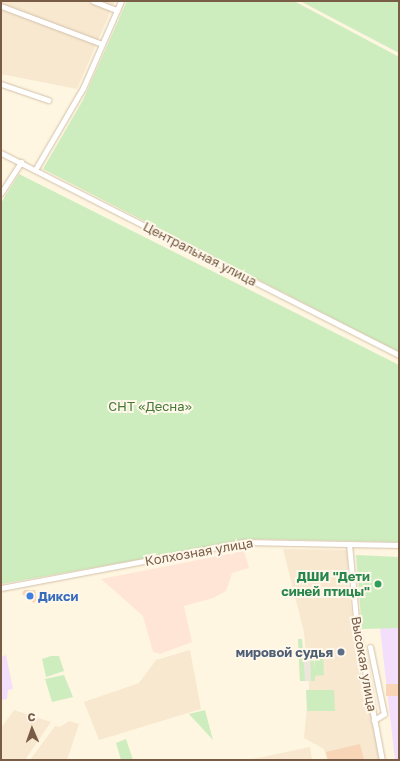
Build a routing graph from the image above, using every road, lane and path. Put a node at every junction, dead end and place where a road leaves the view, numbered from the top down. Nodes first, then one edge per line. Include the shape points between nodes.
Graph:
1 (93, 1) edge
2 (121, 1) edge
3 (1, 6) edge
4 (117, 10) junction
5 (102, 44) junction
6 (1, 84) edge
7 (48, 100) dead end
8 (1, 153) edge
9 (21, 162) junction
10 (36, 170) junction
11 (1, 193) edge
12 (399, 355) edge
13 (349, 544) junction
14 (399, 545) edge
15 (1, 588) edge
16 (370, 647) dead end
17 (374, 720) junction
18 (382, 760) edge

1 - 4 street
2 - 4 street
3 - 5 street
4 - 5 street
5 - 10 street via 83,88
6 - 7 street
8 - 9 street, Центральная улица
9 - 10 street, Центральная улица
9 - 11 street
10 - 12 street, Центральная улица
13 - 14 street, Колхозная улица
13 - 15 street, Колхозная улица via 244,542
13 - 17 street, Высокая улица via 357,628
16 - 17 street via 384,714
17 - 18 street, Высокая улица

